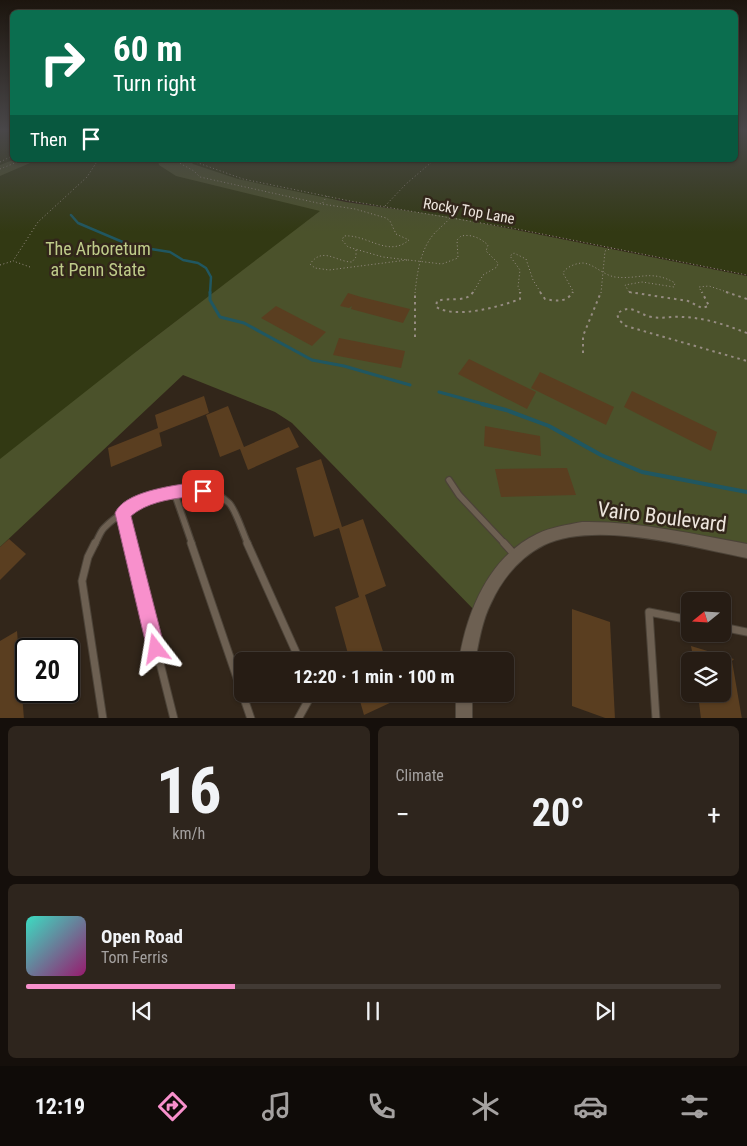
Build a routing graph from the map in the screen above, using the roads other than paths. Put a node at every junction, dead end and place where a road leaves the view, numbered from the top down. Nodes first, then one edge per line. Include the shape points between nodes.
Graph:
1 (449, 480) dead end
2 (174, 492) junction
3 (123, 513) junction
4 (747, 551) edge
5 (515, 555) junction
6 (681, 618) edge
7 (731, 629) edge
8 (747, 632) edge
9 (296, 652) edge
10 (469, 652) edge
11 (307, 702) edge
12 (464, 702) edge
13 (103, 718) edge
14 (174, 718) edge
15 (251, 718) edge
16 (298, 718) edge
17 (464, 718) edge
18 (656, 718) edge

1 - 5 lane
2 - 3 lane via 157,495
2 - 9 lane via 215,493 230,504
2 - 15 lane
3 - 13 lane via 103,529 88,557 82,580
3 - 14 lane
4 - 5 street, Vairo Boulevard via 595,528 563,531 541,539
5 - 10 street, Vairo Boulevard via 496,578 478,614
6 - 18 lane via 649,612
7 - 8 lane
11 - 16 lane
12 - 17 street

